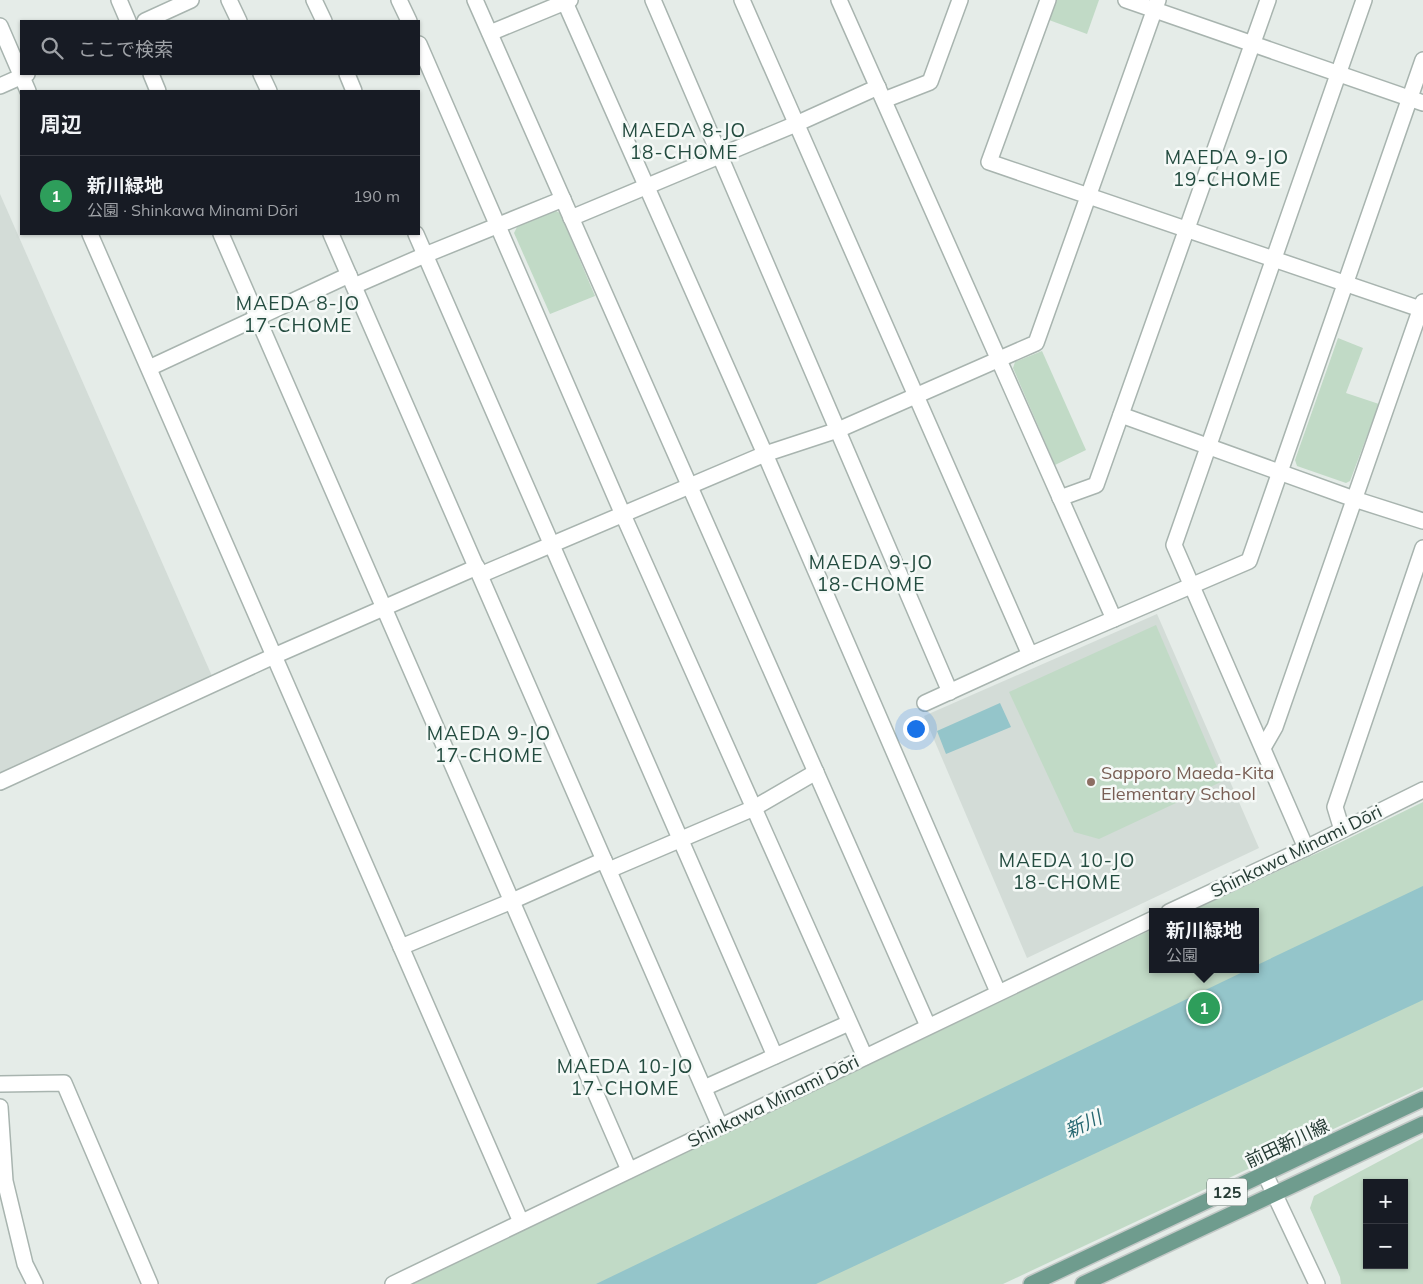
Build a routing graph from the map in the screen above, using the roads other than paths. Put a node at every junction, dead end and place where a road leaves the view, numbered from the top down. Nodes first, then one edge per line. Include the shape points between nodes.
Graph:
1 (119, 0) edge
2 (191, 0) edge
3 (229, 0) edge
4 (314, 0) edge
5 (399, 0) edge
6 (475, 0) edge
7 (653, 0) edge
8 (742, 0) edge
9 (839, 0) edge
10 (960, 0) edge
11 (1048, 0) edge
12 (1126, 0) edge
13 (1268, 0) edge
14 (1364, 0) edge
15 (566, 1) edge
16 (1156, 5) edge
17 (128, 20) edge
18 (147, 20) edge
19 (238, 20) edge
20 (324, 20) edge
21 (409, 20) edge
22 (0, 26) edge
23 (490, 33) junction
24 (1253, 44) junction
25 (420, 46) edge
26 (1423, 60) edge
27 (20, 67) edge
28 (1338, 73) junction
29 (24, 75) edge
30 (151, 75) edge
31 (261, 75) edge
32 (347, 75) edge
33 (0, 86) edge
34 (28, 90) edge
35 (158, 90) edge
36 (269, 90) edge
37 (354, 90) edge
38 (881, 94) junction
39 (1416, 101) edge
40 (796, 124) junction
41 (719, 154) junction
42 (646, 186) junction
43 (1088, 196) junction
44 (563, 199) junction
45 (571, 218) junction
46 (497, 225) junction
47 (1187, 230) junction
48 (90, 235) edge
49 (221, 235) edge
50 (331, 235) edge
51 (416, 235) edge
52 (426, 255) junction
53 (1273, 259) junction
54 (352, 281) junction
55 (1345, 284) junction
56 (1422, 307) edge
57 (258, 318) junction
58 (999, 360) junction
59 (149, 368) junction
60 (916, 396) junction
61 (1121, 415) junction
62 (838, 430) junction
63 (1209, 446) junction
64 (765, 454) junction
65 (1280, 472) junction
66 (690, 487) junction
67 (1060, 498) junction
68 (1354, 499) junction
69 (624, 515) junction
70 (1423, 521) edge
71 (552, 545) junction
72 (1423, 548) edge
73 (478, 571) junction
74 (1192, 586) junction
75 (384, 607) junction
76 (1114, 619) junction
77 (1030, 655) junction
78 (274, 656) junction
79 (950, 692) junction
80 (925, 703) dead end
81 (1262, 748) junction
82 (816, 772) junction
83 (0, 782) edge
84 (1423, 790) edge
85 (754, 808) junction
86 (1342, 830) junction
87 (680, 839) junction
88 (1306, 848) junction
89 (606, 865) junction
90 (512, 902) junction
91 (1178, 908) edge
92 (1149, 921) edge
93 (401, 947) junction
94 (998, 992) junction
95 (850, 1023) junction
96 (928, 1026) junction
97 (774, 1056) junction
98 (864, 1057) junction
99 (0, 1084) edge
100 (704, 1088) junction
101 (1423, 1099) edge
102 (0, 1107) edge
103 (1423, 1124) edge
104 (720, 1126) junction
105 (630, 1170) junction
106 (1265, 1174) junction
107 (1274, 1194) junction
108 (521, 1222) junction
109 (35, 1284) edge
110 (150, 1284) edge
111 (393, 1284) edge
112 (1031, 1284) edge
113 (1083, 1284) edge
114 (1317, 1284) edge

1 - 17 street
2 - 18 street
3 - 19 street
4 - 20 street
5 - 21 street
6 - 23 street
7 - 41 street
8 - 40 street
9 - 38 street
10 - 38 street via 930,82
11 - 43 street via 989,162
12 - 16 street
13 - 24 street
14 - 28 street
15 - 23 street
15 - 42 street
16 - 24 street
16 - 43 street
22 - 27 street
23 - 44 street
24 - 28 street
24 - 47 street
25 - 46 street
26 - 39 street
28 - 39 street
28 - 53 street
29 - 33 street
29 - 34 street
30 - 35 street
31 - 36 street
32 - 37 street
38 - 40 street
38 - 58 street
39 - 55 street
40 - 41 street
40 - 60 street
41 - 42 street
41 - 62 street
42 - 45 street
42 - 64 street
43 - 47 street
43 - 58 street via 1036,343
44 - 45 street
44 - 46 street
45 - 66 street
46 - 52 street
46 - 69 street
47 - 53 street
47 - 61 street
48 - 59 street
49 - 57 street
50 - 54 street
51 - 52 street
52 - 54 street
52 - 71 street
53 - 55 street
53 - 63 street
54 - 57 street
54 - 73 street
55 - 56 street
55 - 65 street
56 - 68 street
57 - 59 street
57 - 75 street
58 - 60 street
58 - 67 street
59 - 78 street
60 - 62 street
60 - 77 street
61 - 63 street
61 - 67 street via 1096,485
62 - 64 street
62 - 79 street
63 - 65 street
63 - 74 street via 1174,545
64 - 66 street
64 - 94 street
65 - 68 street
65 - 74 street via 1249,561
66 - 69 street
66 - 82 street
67 - 76 street
68 - 70 street
68 - 81 street via 1274,727
69 - 71 street
69 - 85 street
71 - 73 street
71 - 87 street
72 - 86 street via 1335,807
73 - 75 street
73 - 89 street
74 - 76 street
74 - 81 street
75 - 78 street
75 - 90 street
76 - 77 street
77 - 79 street
78 - 83 street
78 - 93 street
79 - 80 street
81 - 88 street
82 - 85 street
82 - 96 street
84 - 86 street, Shinkawa Minami Dōri
85 - 87 street
85 - 95 street
86 - 88 street, Shinkawa Minami Dōri
87 - 89 street
87 - 97 street
88 - 91 street, Shinkawa Minami Dōri
89 - 90 street
89 - 100 street
90 - 93 street
90 - 105 street
92 - 94 street, Shinkawa Minami Dōri
93 - 108 street
94 - 96 street, Shinkawa Minami Dōri
95 - 97 street
95 - 98 street
96 - 98 street, Shinkawa Minami Dōri
97 - 100 street
98 - 104 street, Shinkawa Minami Dōri
99 - 110 street via 64,1083
100 - 104 street
101 - 106 main road, 前田新川線 / 125
102 - 109 street via 5,1181 25,1264
103 - 107 main road, 125
104 - 105 street, Shinkawa Minami Dōri
105 - 108 street, Shinkawa Minami Dōri
106 - 107 street
106 - 112 main road, 前田新川線 / 125
107 - 113 main road, 125
107 - 114 street
108 - 111 street, Shinkawa Minami Dōri

